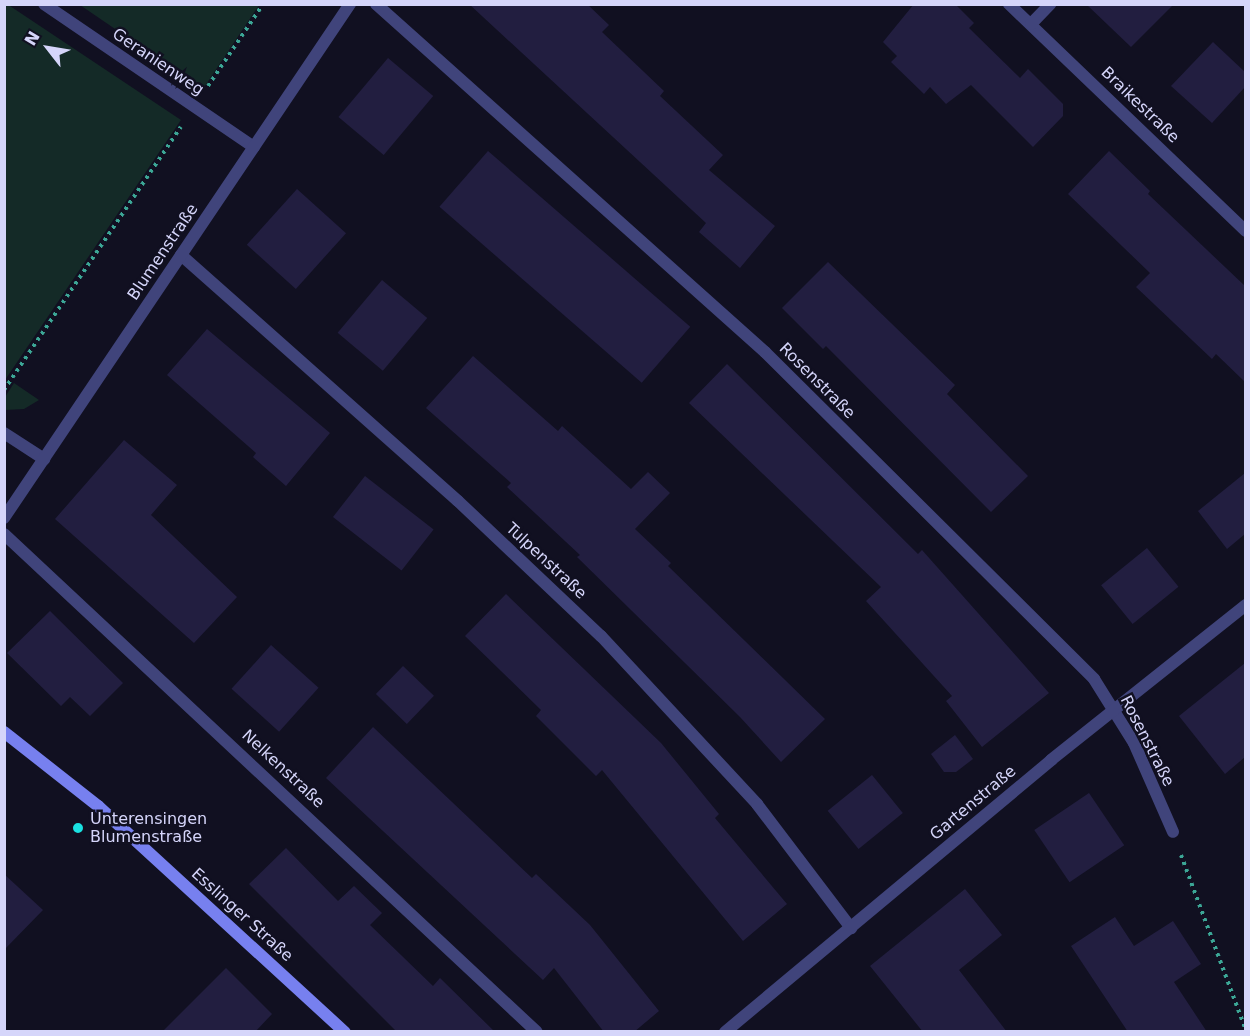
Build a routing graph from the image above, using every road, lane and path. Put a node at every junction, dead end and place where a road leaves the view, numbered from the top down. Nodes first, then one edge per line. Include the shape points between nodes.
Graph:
1 (44, 4) edge
2 (263, 4) edge
3 (350, 4) edge
4 (376, 4) edge
5 (1010, 4) edge
6 (1050, 4) edge
7 (1031, 24) junction
8 (195, 106) junction
9 (254, 147) junction
10 (1245, 231) edge
11 (181, 255) junction
12 (4, 390) edge
13 (4, 433) edge
14 (44, 459) junction
15 (4, 518) edge
16 (4, 534) edge
17 (1245, 605) edge
18 (1115, 708) junction
19 (4, 732) edge
20 (1173, 832) joint
21 (850, 928) junction
22 (1245, 1031) edge
23 (345, 1032) edge
24 (537, 1032) edge
25 (725, 1032) edge

1 - 8 street, Geranienweg
2 - 8 path
3 - 9 street, Blumenstraße
4 - 18 street, Rosenstraße via 765,352 1055,640
5 - 7 street, Braikestraße
6 - 7 street
7 - 10 street, Braikestraße
8 - 9 street, Geranienweg
8 - 12 path
9 - 11 street, Blumenstraße
11 - 14 street, Blumenstraße
11 - 21 street, Tulpenstraße via 458,501 601,636 757,804
13 - 14 street
14 - 15 street, Blumenstraße
16 - 24 street, Nelkenstraße
17 - 18 street, Gartenstraße
18 - 20 street, Rosenstraße
18 - 21 street, Gartenstraße
19 - 23 street, Esslinger Straße via 98,806
20 - 22 path
21 - 25 street, Gartenstraße

